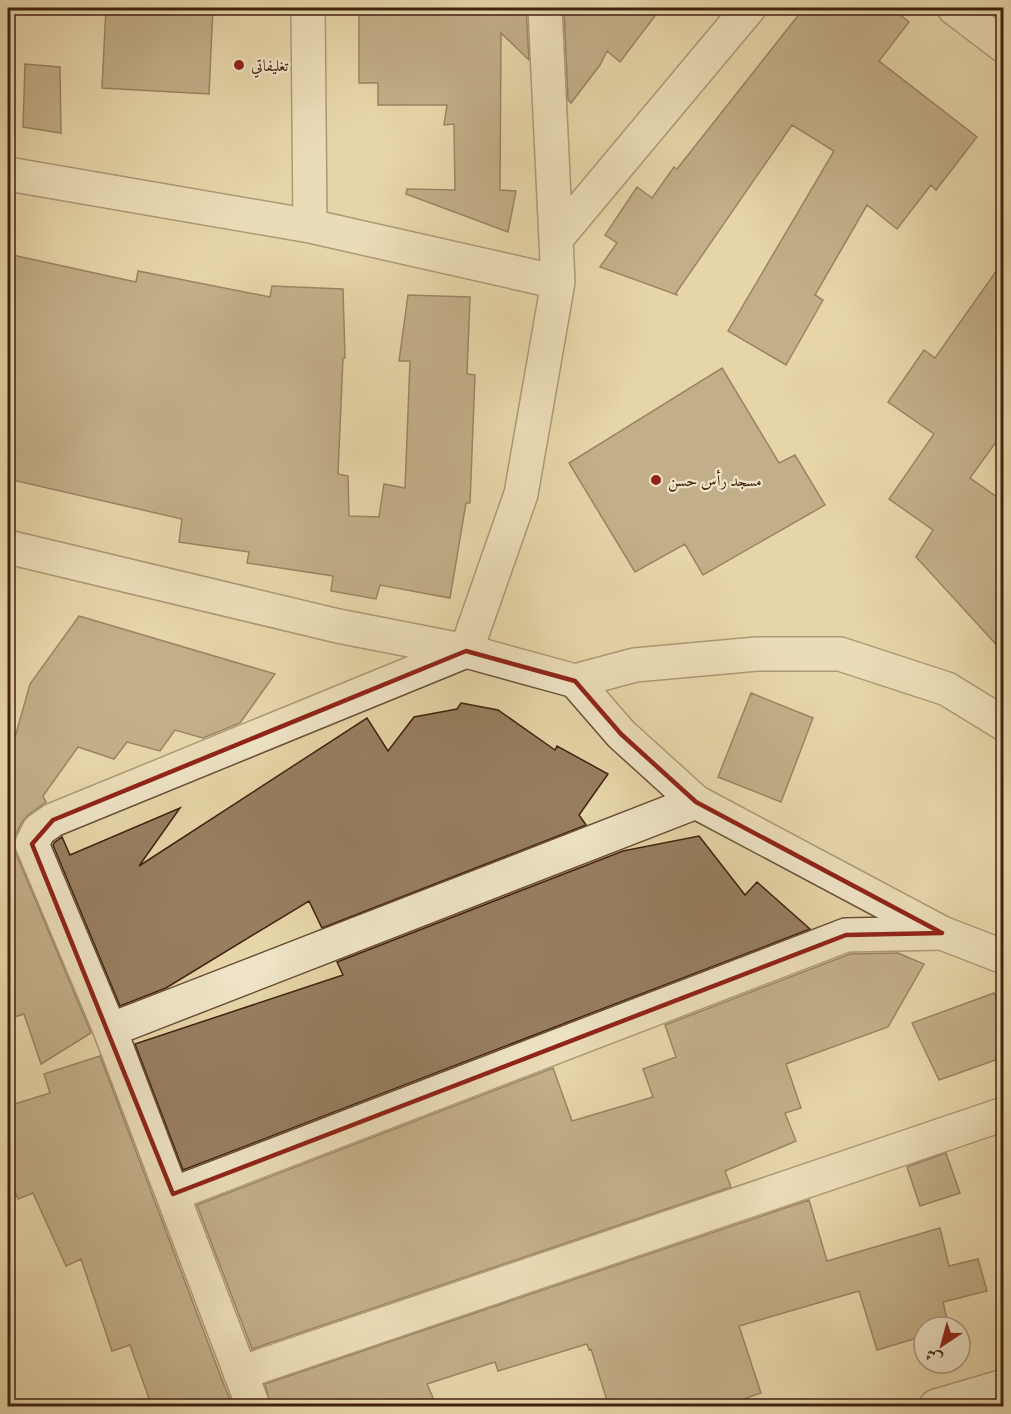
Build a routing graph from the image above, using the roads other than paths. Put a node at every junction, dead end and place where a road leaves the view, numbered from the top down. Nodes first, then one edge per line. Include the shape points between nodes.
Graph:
1 (308, 8) edge
2 (545, 8) edge
3 (749, 8) edge
4 (954, 8) edge
5 (1004, 46) edge
6 (8, 174) edge
7 (310, 226) junction
8 (556, 239) junction
9 (558, 282) junction
10 (8, 548) edge
11 (466, 651) junction
12 (575, 681) junction
13 (1004, 724) edge
14 (696, 802) junction
15 (942, 933) junction
16 (1004, 957) edge
17 (110, 1030) junction
18 (1004, 1114) edge
19 (173, 1194) junction
20 (240, 1373) junction
21 (1004, 1386) edge
22 (253, 1407) edge
23 (936, 1407) edge

1 - 7 street
2 - 8 street
3 - 8 street
4 - 5 street
6 - 7 street
7 - 9 street
8 - 9 street
9 - 11 street via 521,494
10 - 11 street via 338,626
11 - 12 street
11 - 17 street via 53,820 39,830 32,844
12 - 13 street via 635,665 757,654 840,654 947,689
12 - 14 street via 621,734
14 - 15 street
14 - 17 street
15 - 16 street
15 - 19 street via 846,935
17 - 19 street
18 - 20 street
19 - 20 street
20 - 22 street
21 - 23 street

